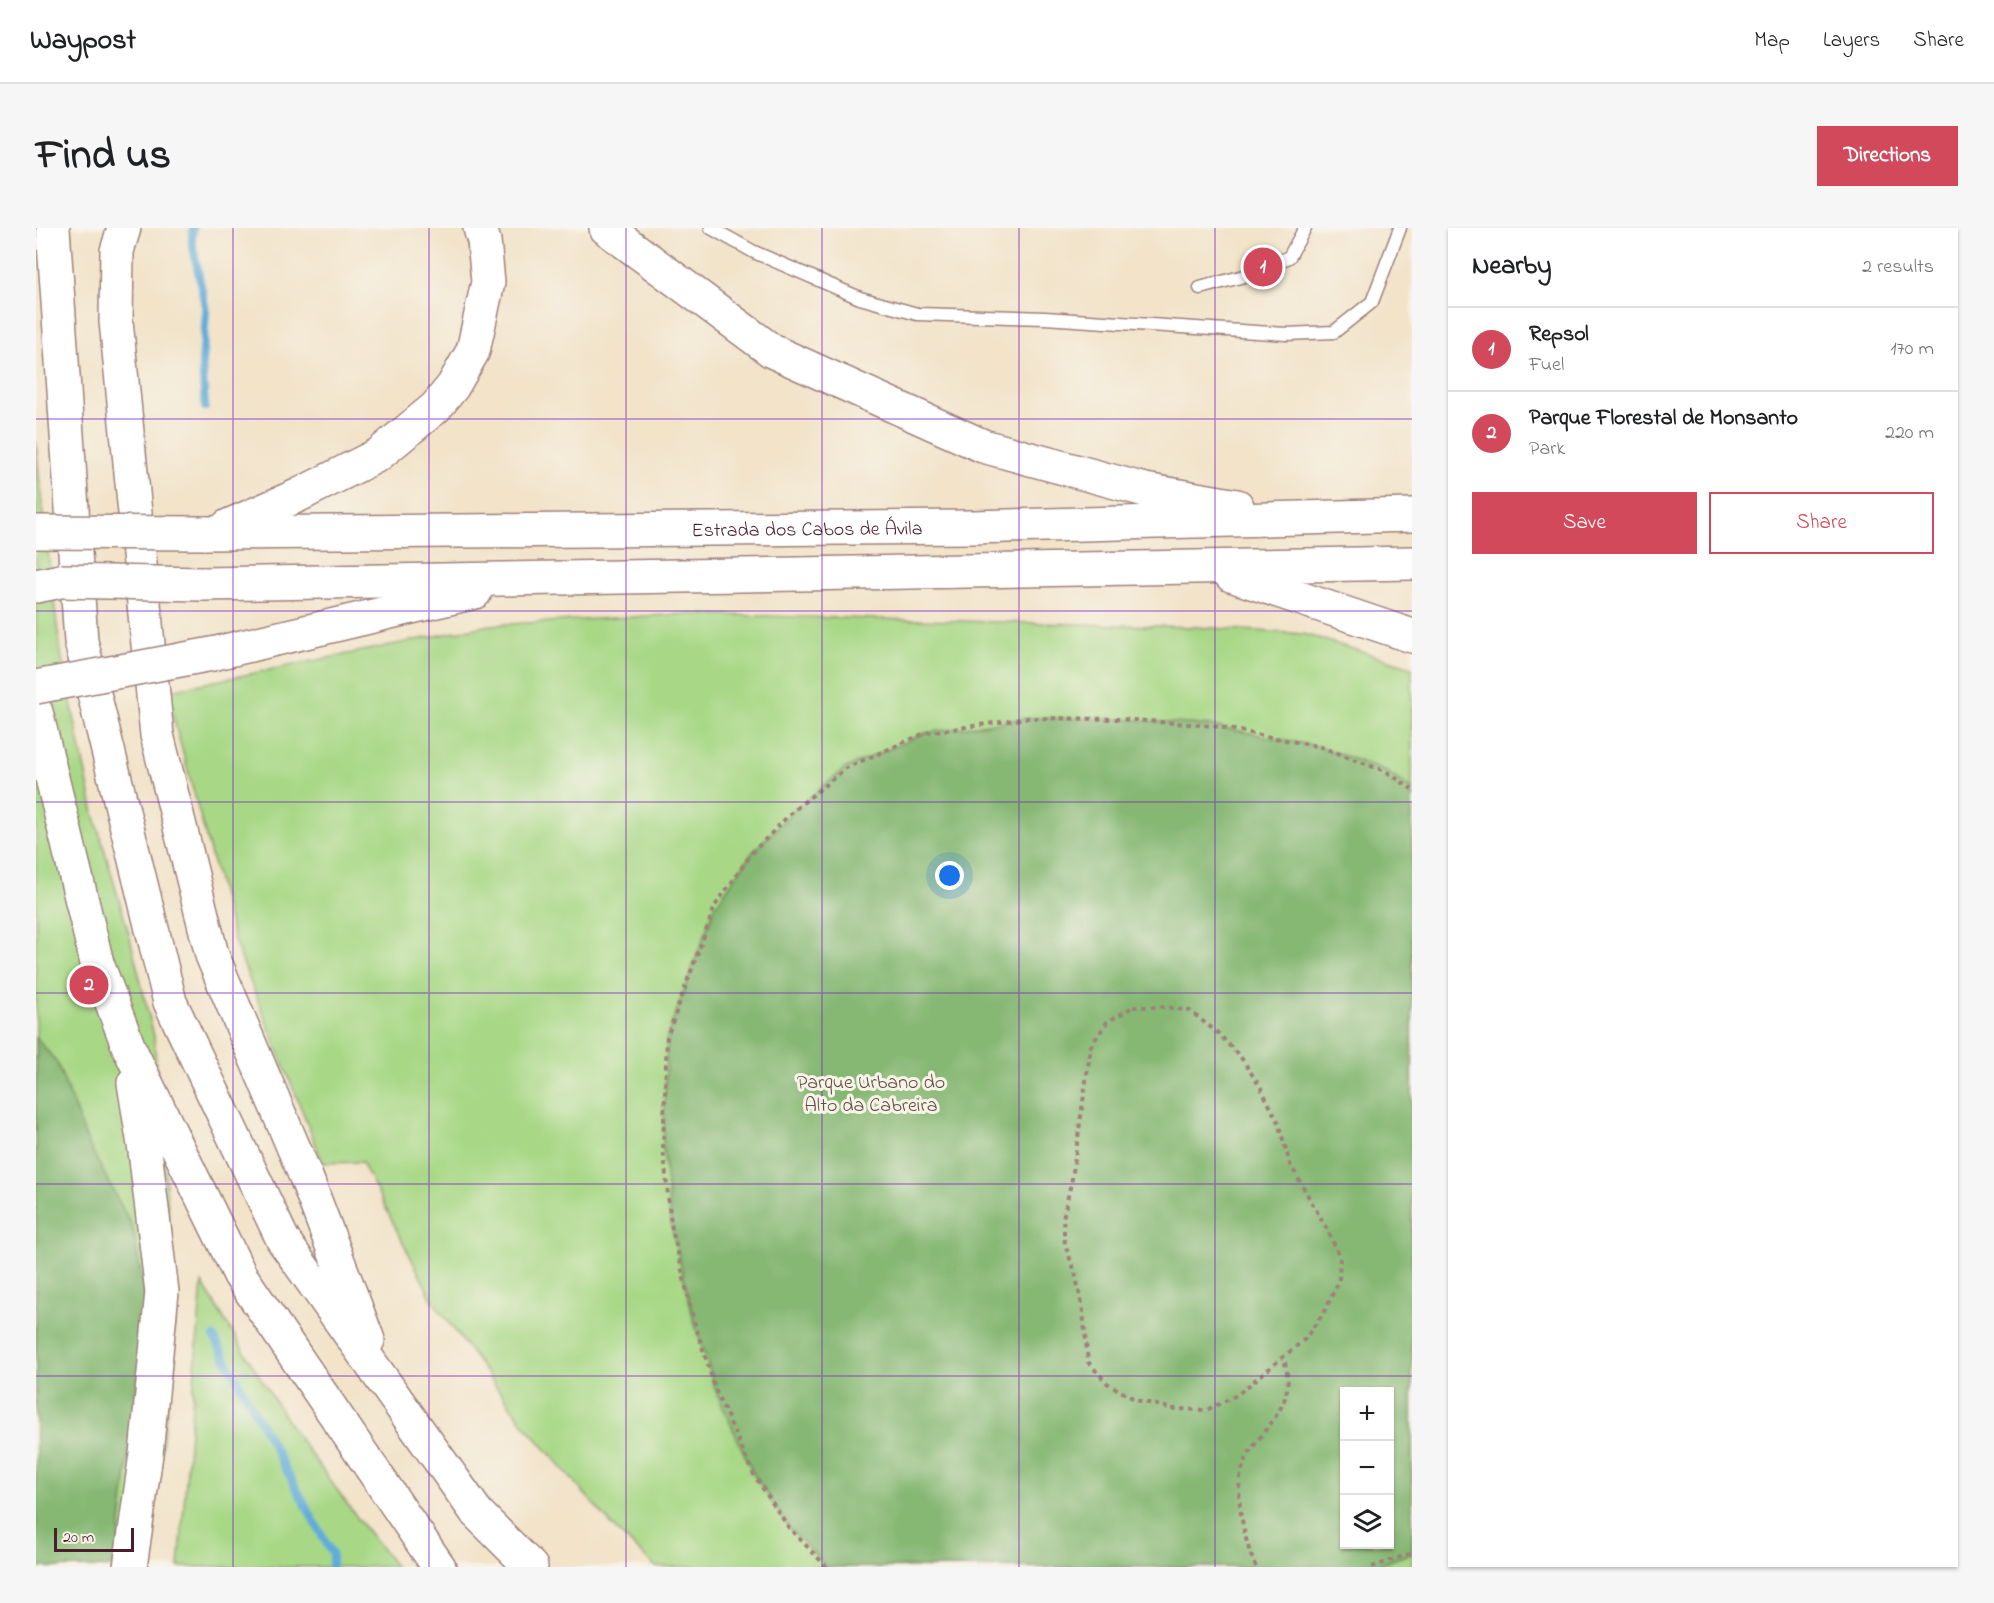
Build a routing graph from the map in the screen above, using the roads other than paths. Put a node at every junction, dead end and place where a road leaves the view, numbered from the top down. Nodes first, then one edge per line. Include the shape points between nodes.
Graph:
1 (53, 228) edge
2 (124, 228) edge
3 (480, 228) edge
4 (606, 228) edge
5 (711, 228) edge
6 (1305, 228) edge
7 (1400, 228) edge
8 (1200, 288) dead end
9 (1412, 515) edge
10 (1304, 519) junction
11 (36, 532) edge
12 (209, 532) junction
13 (1412, 563) edge
14 (1209, 568) junction
15 (541, 576) junction
16 (44, 582) edge
17 (1412, 636) edge
18 (36, 687) edge
19 (36, 712) edge
20 (129, 1048) junction
21 (385, 1383) junction
22 (130, 1567) edge
23 (439, 1567) edge
24 (531, 1567) edge

1 - 21 highway via 81,641 170,1002 283,1240
2 - 21 highway via 117,251 116,321 157,735 212,955 306,1178
3 - 12 highway via 488,282 473,351 436,407 378,455 299,495
4 - 10 highway via 772,351 983,446 1145,489
5 - 7 lane via 754,252 860,298 917,314 1286,334 1334,332 1372,302
6 - 8 lane via 1289,257 1255,273
9 - 10 highway, Estrada dos Cabos de Ávila
10 - 12 highway, Estrada dos Cabos de Ávila via 973,527
11 - 12 highway, Estrada dos Cabos de Ávila, bridge
13 - 14 highway
14 - 15 highway
14 - 17 highway
15 - 16 highway, bridge via 202,584
15 - 18 highway, bridge via 212,654
19 - 20 highway via 98,963
20 - 22 highway via 146,1151 162,1292
20 - 23 highway via 240,1275
21 - 24 highway via 477,1513

